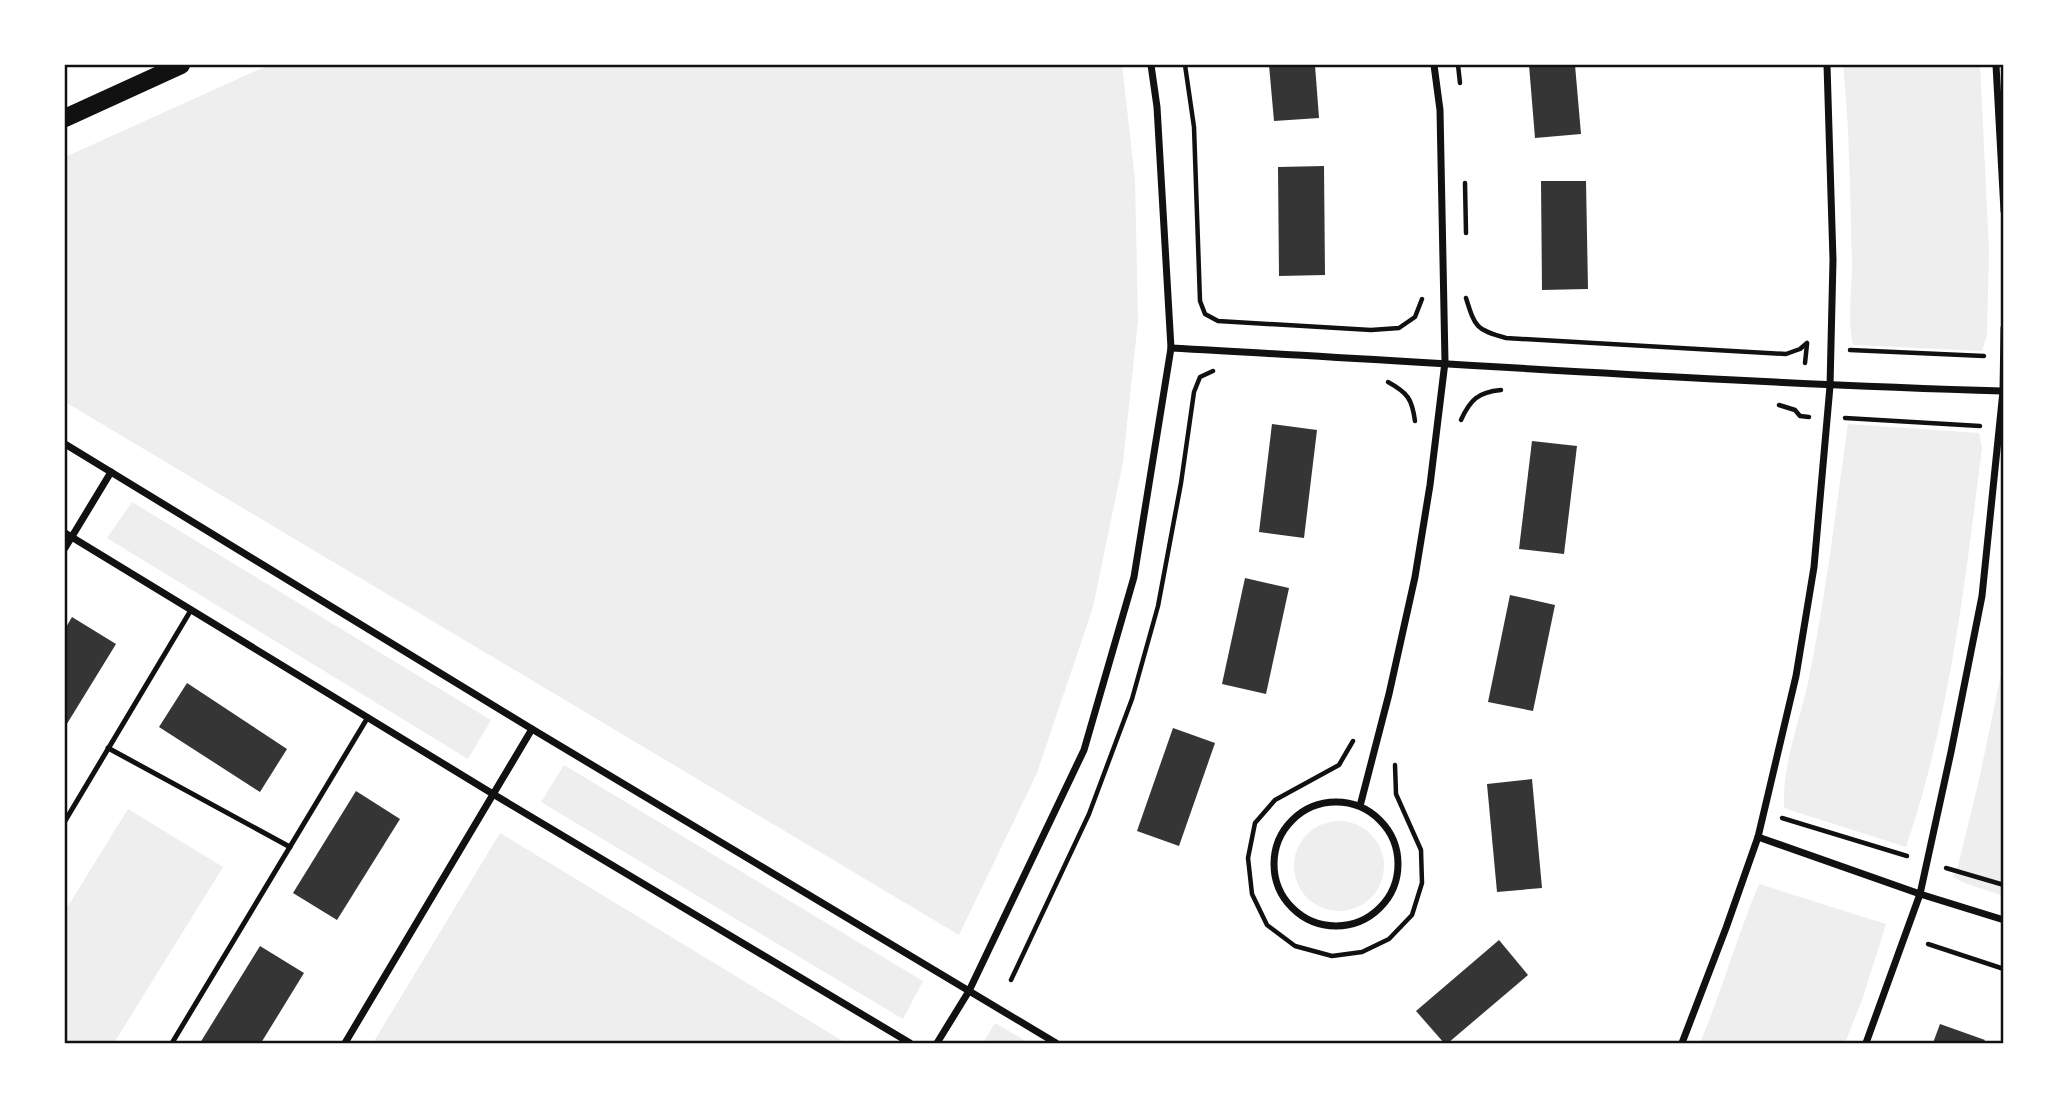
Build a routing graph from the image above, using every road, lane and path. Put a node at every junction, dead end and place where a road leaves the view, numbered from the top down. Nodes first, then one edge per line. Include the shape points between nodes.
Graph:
1 (181, 65) edge
2 (1151, 65) edge
3 (1185, 65) edge
4 (1434, 65) edge
5 (1458, 65) edge
6 (1827, 65) edge
7 (1996, 65) edge
8 (1461, 89) dead end
9 (65, 118) edge
10 (1465, 180) dead end
11 (2004, 211) edge
12 (1466, 245) dead end
13 (1466, 297) dead end
14 (1423, 298) dead end
15 (2004, 328) edge
16 (1807, 343) dead end
17 (1171, 348) junction
18 (1800, 348) junction
19 (1831, 349) junction
20 (2004, 357) edge
21 (1445, 362) junction
22 (1830, 386) junction
23 (2003, 391) edge
24 (65, 444) edge
25 (111, 472) junction
26 (68, 535) edge
27 (65, 548) edge
28 (191, 610) junction
29 (368, 717) junction
30 (532, 729) junction
31 (108, 748) junction
32 (493, 794) junction
33 (1360, 806) junction
34 (1764, 813) junction
35 (65, 821) edge
36 (1758, 837) junction
37 (290, 847) junction
38 (1927, 862) junction
39 (2004, 885) edge
40 (1920, 894) junction
41 (2004, 920) edge
42 (1928, 944) dead end
43 (2004, 969) edge
44 (969, 991) junction
45 (172, 1043) edge
46 (345, 1043) edge
47 (910, 1043) edge
48 (937, 1043) edge
49 (1056, 1043) edge
50 (1682, 1043) edge
51 (1866, 1043) edge

1 - 9 main road
2 - 17 street
3 - 14 path via 1194,127 1200,301 1205,314 1218,321 1385,330 1399,328 1415,317
4 - 21 street via 1440,110
5 - 8 path
6 - 19 street
7 - 11 street
10 - 12 path
13 - 18 path via 1473,321 1486,333 1506,338 1786,354
15 - 20 street
16 - 18 path
17 - 21 street
17 - 44 street via 1133,577 1084,750
18 - 19 path
19 - 20 path
19 - 22 street
20 - 23 street
21 - 22 street
21 - 33 street via 1415,577
22 - 23 street
22 - 34 street via 1812,580 1796,676
23 - 38 street via 1982,596
24 - 25 street
25 - 26 street
25 - 30 street
26 - 27 street
26 - 28 street
28 - 29 street
28 - 31 lane
29 - 32 street
29 - 37 lane
30 - 32 street
30 - 44 street
31 - 35 lane
31 - 37 lane
32 - 46 street
32 - 47 street
33 - 33 street via 1321,803 1303,811 1278,840 1274,859 1283,897 1314,922 1357,923 1376,912 1390,896 1398,876 1398,854 1391,834 1378,817
34 - 36 street
34 - 38 path
36 - 40 street
36 - 50 street
37 - 45 lane
38 - 39 path
38 - 40 street
40 - 41 street
40 - 51 street
42 - 43 path
44 - 48 street
44 - 49 street

